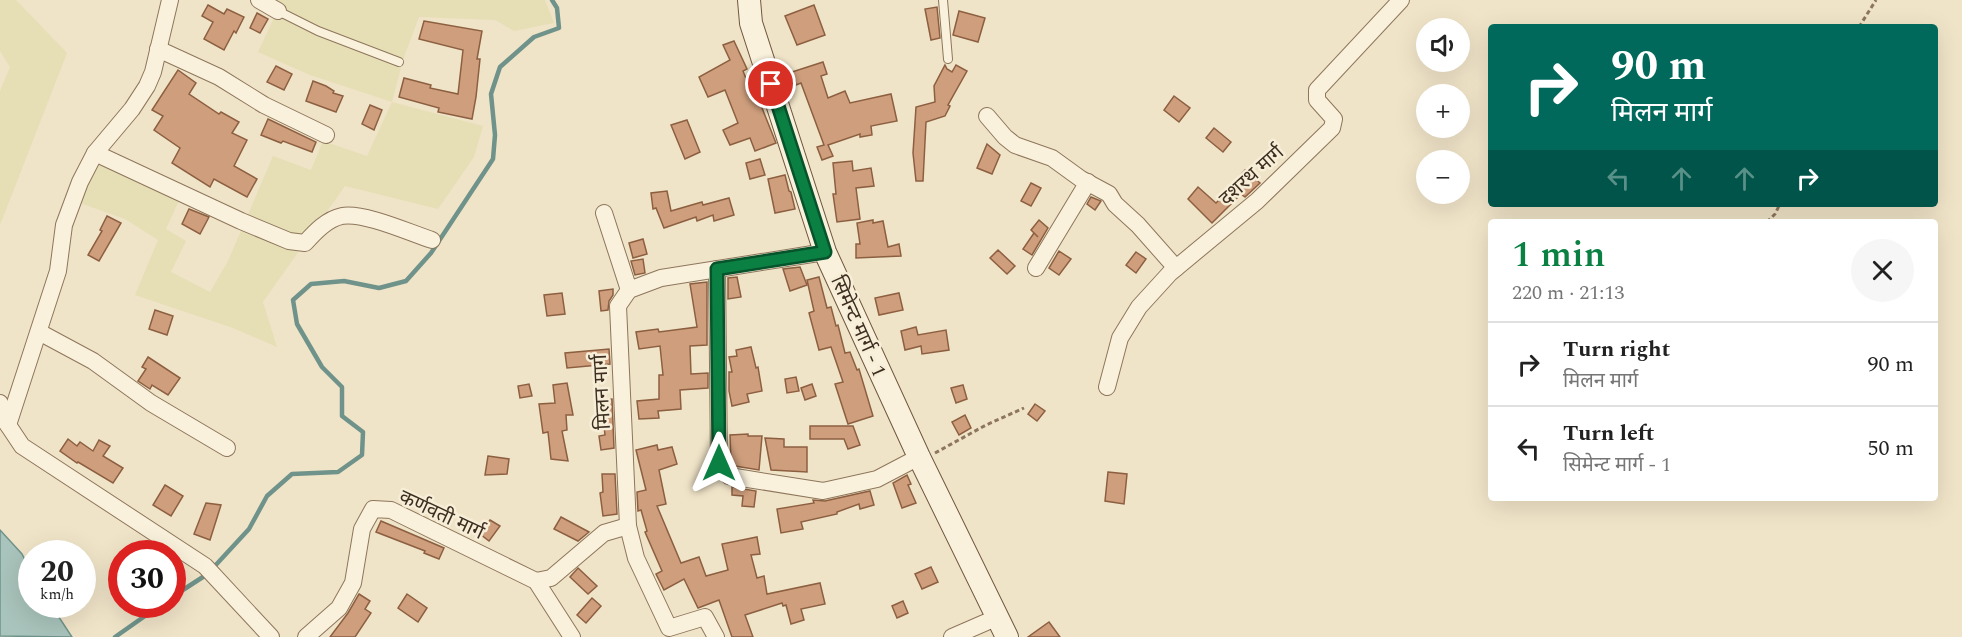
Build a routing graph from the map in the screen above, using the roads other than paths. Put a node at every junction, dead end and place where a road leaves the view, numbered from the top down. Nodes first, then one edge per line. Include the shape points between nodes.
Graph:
1 (170, 0) edge
2 (259, 0) edge
3 (749, 0) edge
4 (944, 0) edge
5 (1401, 0) edge
6 (278, 11) joint
7 (158, 49) junction
8 (948, 59) dead end
9 (399, 62) dead end
10 (987, 116) dead end
11 (326, 135) dead end
12 (95, 153) junction
13 (1088, 182) junction
14 (604, 213) dead end
15 (432, 240) dead end
16 (825, 252) junction
17 (1036, 268) dead end
18 (1176, 268) junction
19 (717, 269) junction
20 (629, 290) junction
21 (39, 332) junction
22 (1107, 387) dead end
23 (0, 403) edge
24 (8, 425) junction
25 (227, 448) dead end
26 (920, 459) junction
27 (628, 526) junction
28 (536, 581) junction
29 (1003, 627) edge
30 (271, 637) edge
31 (306, 637) edge
32 (572, 637) edge
33 (716, 637) edge
34 (952, 637) edge

1 - 7 street
2 - 6 street
3 - 16 street, सिमेन्ट मार्ग - 1 via 752,23
4 - 8 lane
5 - 18 street, दशरथ मार्ग via 1317,90 1317,100 1334,119 1332,128 1257,201
6 - 9 lane
7 - 11 street
7 - 12 street via 147,86
10 - 13 street via 1016,145 1052,158
12 - 15 street via 289,241 305,243 318,228 341,216 360,216
12 - 21 street via 64,225 58,272
13 - 17 street
13 - 18 street via 1109,194
14 - 20 street
16 - 19 street
16 - 26 street, सिमेन्ट मार्ग - 1
18 - 22 street, दशरथ मार्ग via 1139,307 1120,338
19 - 20 street via 661,278
19 - 26 street via 719,463 729,476 824,491 877,479
20 - 27 street, मिलन मार्ग via 618,306
21 - 24 street
21 - 25 street via 93,361 151,403
23 - 24 street
24 - 30 street via 22,446 205,566
26 - 29 street, सिमेन्ट मार्ग - 1
27 - 28 street via 604,533 551,578
27 - 33 street, मिलन मार्ग via 636,558 669,628 705,617
28 - 31 street, कर्णवती मार्ग via 391,510 373,509 362,529 353,583 339,608
28 - 32 street
29 - 34 street

